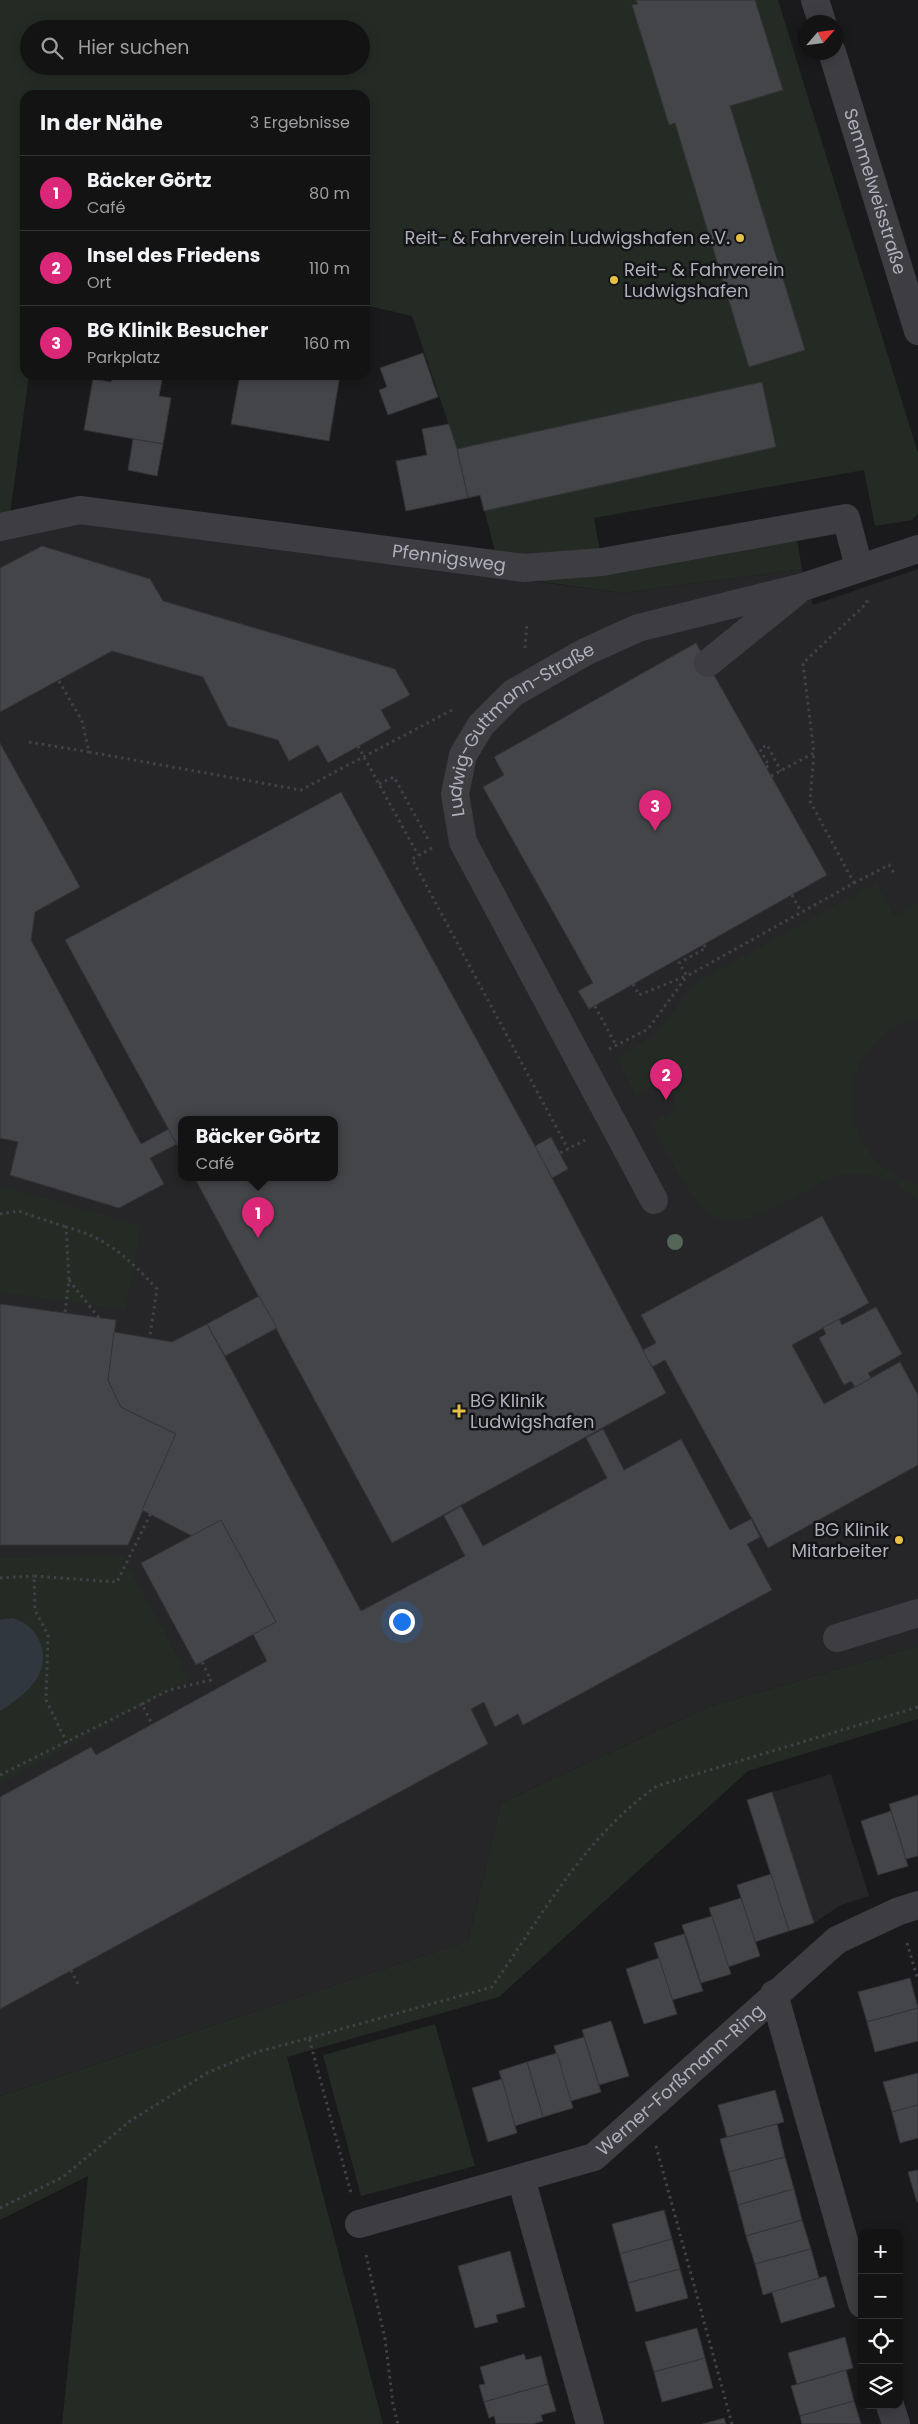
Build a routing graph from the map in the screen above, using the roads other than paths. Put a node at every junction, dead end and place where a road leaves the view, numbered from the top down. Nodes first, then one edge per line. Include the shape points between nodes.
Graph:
1 (815, 0) edge
2 (820, 15) edge
3 (834, 60) edge
4 (918, 331) edge
5 (0, 527) edge
6 (918, 549) edge
7 (859, 567) junction
8 (803, 587) junction
9 (708, 663) dead end
10 (654, 1200) dead end
11 (918, 1613) edge
12 (837, 1638) dead end
13 (908, 1908) edge
14 (774, 1994) junction
15 (521, 2178) junction
16 (360, 2224) road end
17 (858, 2290) edge
18 (891, 2409) edge
19 (590, 2424) edge
20 (896, 2424) edge

1 - 2 street
3 - 4 street, Semmelweisstraße
5 - 7 street, Pfennigsweg via 80,510 524,568 602,562 846,518
6 - 7 street, Ludwig-Guttmann-Straße
7 - 8 street, Ludwig-Guttmann-Straße
8 - 9 street
8 - 10 street, Ludwig-Guttmann-Straße via 638,628 585,652 513,692 481,726 463,755 455,794 463,842
11 - 12 street
13 - 14 street, Werner-Forßmann-Ring via 837,1940
14 - 15 street, Werner-Forßmann-Ring via 594,2157
14 - 17 street
15 - 16 street, Werner-Forßmann-Ring
15 - 19 street
18 - 20 street

